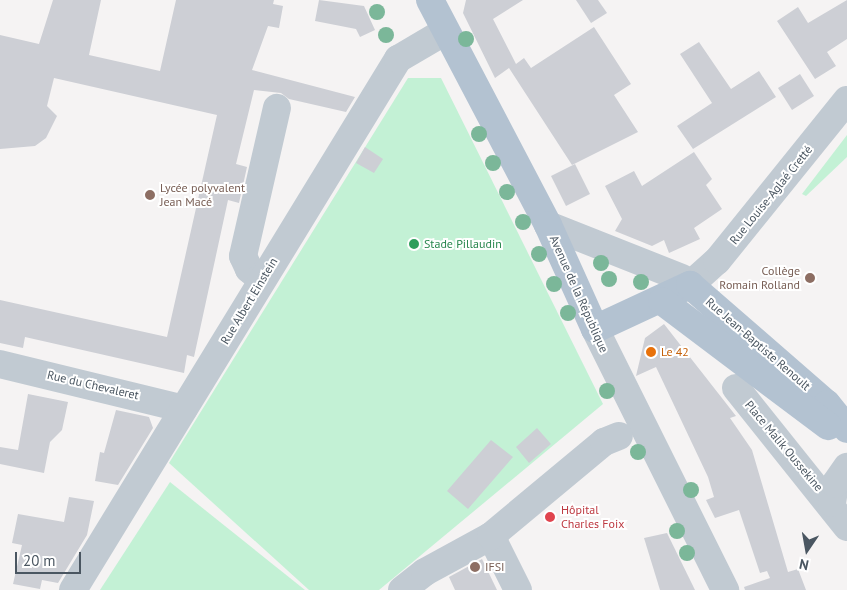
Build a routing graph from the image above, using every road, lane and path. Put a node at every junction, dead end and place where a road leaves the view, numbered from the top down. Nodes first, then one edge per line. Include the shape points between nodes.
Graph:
1 (433, 1) edge
2 (444, 32) junction
3 (847, 100) edge
4 (277, 108) dead end
5 (548, 224) junction
6 (262, 280) junction
7 (686, 281) junction
8 (662, 301) junction
9 (595, 329) junction
10 (0, 364) edge
11 (736, 388) dead end
12 (184, 409) junction
13 (847, 429) edge
14 (618, 436) dead end
15 (847, 438) edge
16 (847, 467) edge
17 (832, 503) junction
18 (847, 527) edge
19 (491, 536) junction
20 (73, 590) edge
21 (402, 590) edge
22 (518, 590) edge
23 (725, 590) edge

1 - 2 main road, Avenue de la République
2 - 5 main road, Avenue de la République
2 - 6 street, Rue Albert Einstein via 398,59
3 - 7 street, Rue Louise-Aglaé Cretté via 717,261
4 - 6 street via 243,256 248,269
5 - 7 street
5 - 9 main road, Avenue de la République
6 - 12 street, Rue Albert Einstein
7 - 8 main road
7 - 13 main road, Rue Jean-Baptiste Renoult via 826,404
8 - 9 main road
8 - 15 main road, Rue Jean-Baptiste Renoult via 817,419
9 - 23 street, Avenue de la République
10 - 12 street, Rue du Chevaleret
11 - 17 street, Place Malik Oussekine
12 - 20 street, Rue Albert Einstein via 148,485
14 - 19 street via 604,442
16 - 17 street via 835,484
17 - 18 street, Place Malik Oussekine
19 - 21 street via 425,572
19 - 22 street

